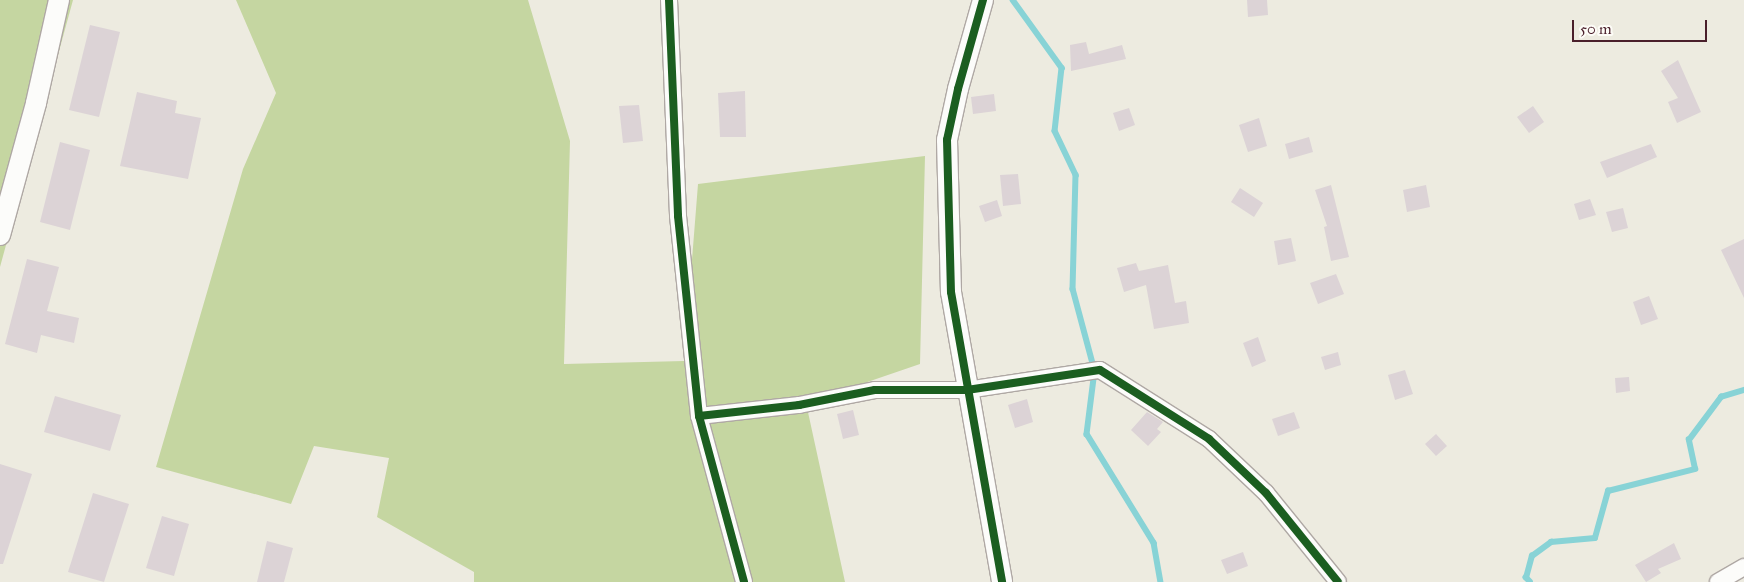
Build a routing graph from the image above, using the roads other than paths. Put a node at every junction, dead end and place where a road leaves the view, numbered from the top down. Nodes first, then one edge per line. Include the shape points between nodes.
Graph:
1 (59, 0) edge
2 (669, 0) edge
3 (983, 0) edge
4 (0, 235) edge
5 (967, 390) junction
6 (699, 416) junction
7 (1744, 567) edge
8 (744, 582) edge
9 (1002, 582) edge
10 (1338, 582) edge
11 (1718, 582) edge

1 - 4 street via 36,103
2 - 6 street via 678,216
3 - 5 street via 947,140 952,292
5 - 6 street via 875,390 799,405
5 - 9 street
5 - 10 street via 1100,370 1209,439 1266,493
6 - 8 street
7 - 11 street

